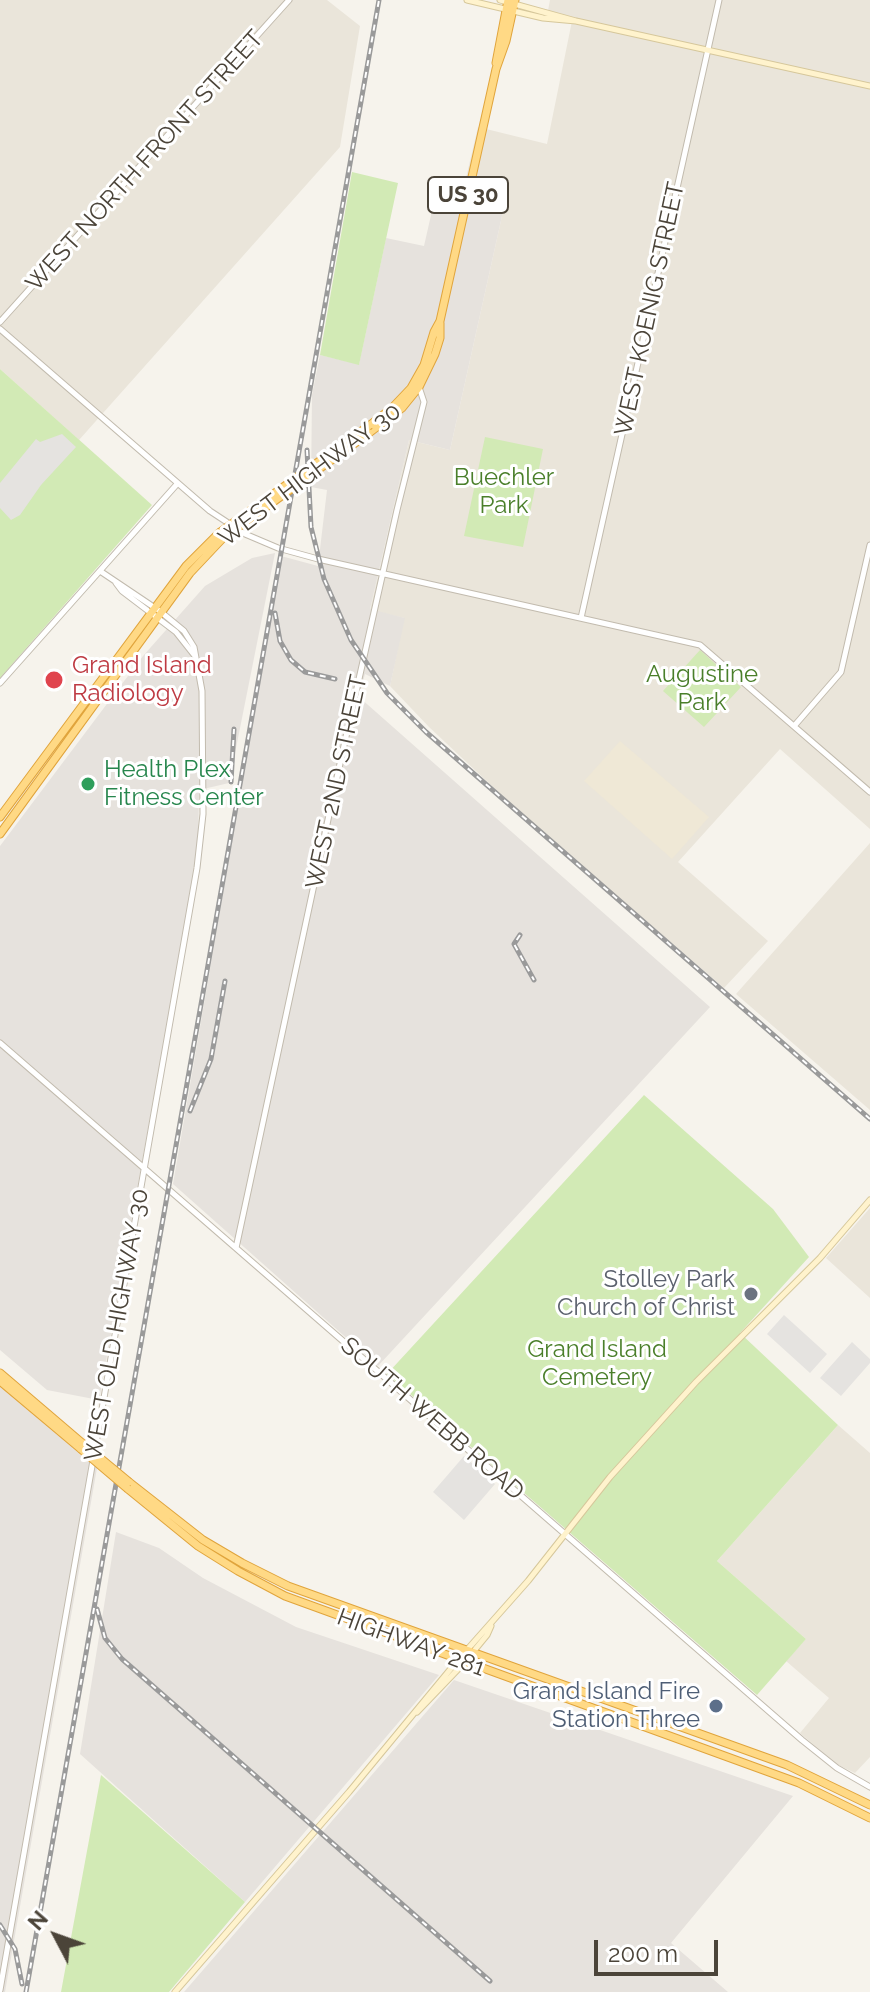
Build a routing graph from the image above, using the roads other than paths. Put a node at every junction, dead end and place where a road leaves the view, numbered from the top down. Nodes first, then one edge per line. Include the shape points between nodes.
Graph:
1 (289, 0) edge
2 (467, 0) edge
3 (719, 0) edge
4 (509, 4) edge
5 (708, 50) junction
6 (870, 86) edge
7 (0, 322) edge
8 (0, 329) edge
9 (417, 384) junction
10 (178, 483) junction
11 (870, 545) edge
12 (100, 571) junction
13 (382, 574) junction
14 (156, 612) junction
15 (581, 618) junction
16 (0, 683) edge
17 (795, 725) junction
18 (870, 792) edge
19 (0, 817) edge
20 (0, 834) edge
21 (0, 1043) edge
22 (145, 1169) junction
23 (870, 1200) edge
24 (236, 1248) junction
25 (0, 1373) edge
26 (0, 1381) edge
27 (81, 1446) junction
28 (128, 1485) junction
29 (564, 1534) junction
30 (469, 1652) junction
31 (461, 1661) junction
32 (870, 1787) edge
33 (870, 1805) edge
34 (870, 1818) edge
35 (0, 1990) edge
36 (175, 1992) edge

1 - 7 street, WEST NORTH FRONT STREET
2 - 4 main road
3 - 5 street, WEST KOENIG STREET
4 - 5 main road via 560,21
4 - 9 highway, WEST 2ND STREET / US 30 via 440,321
5 - 6 main road
5 - 15 street, WEST KOENIG STREET
8 - 10 street
9 - 13 street, WEST 2ND STREET via 425,400
9 - 14 highway, WEST HIGHWAY 30 / US 30, bridge via 402,408 221,535
10 - 12 street
10 - 13 street via 231,526 278,548
11 - 17 street via 841,672
12 - 14 street, WEST OLD HIGHWAY 30
12 - 16 street
13 - 15 street
13 - 24 street, WEST 2ND STREET
14 - 19 highway, WEST HIGHWAY 30 / US 30
14 - 20 highway, WEST HIGHWAY 30 / US 30
14 - 22 street, WEST OLD HIGHWAY 30 via 196,657 202,691 203,814
15 - 17 street via 700,645
17 - 18 street
21 - 22 street, SOUTH WEBB ROAD
22 - 24 street, SOUTH WEBB ROAD
22 - 35 street, WEST OLD HIGHWAY 30
23 - 29 main road via 696,1382
24 - 29 street, SOUTH WEBB ROAD
25 - 27 highway, HIGHWAY 281
26 - 27 highway, HIGHWAY 281
27 - 28 highway, HIGHWAY 281, bridge
28 - 30 highway, HIGHWAY 281 via 193,1533 263,1574
28 - 31 highway, HIGHWAY 281 via 198,1546 258,1582
29 - 30 main road
29 - 32 street, SOUTH WEBB ROAD via 827,1760
30 - 31 main road
30 - 33 highway, HIGHWAY 281 via 787,1765
31 - 34 highway, HIGHWAY 281 via 799,1783
31 - 36 main road

